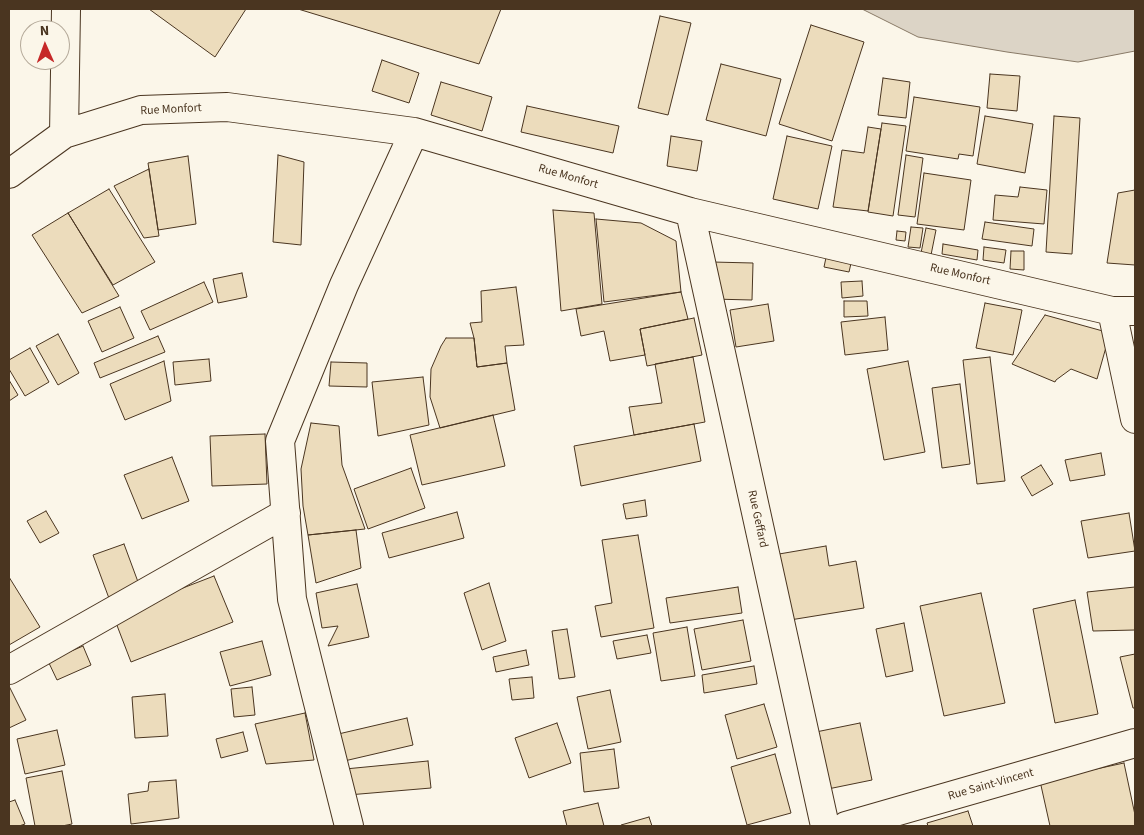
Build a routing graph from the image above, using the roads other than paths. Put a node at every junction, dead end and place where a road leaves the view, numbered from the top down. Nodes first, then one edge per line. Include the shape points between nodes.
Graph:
1 (66, 9) edge
2 (414, 132) junction
3 (64, 134) junction
4 (9, 174) edge
5 (690, 212) junction
6 (1124, 311) edge
7 (1135, 419) edge
8 (286, 513) junction
9 (9, 670) edge
10 (1135, 743) edge
11 (348, 826) edge
12 (825, 826) edge
13 (846, 826) edge

1 - 3 street
2 - 3 street, Rue Monfort via 227,107 141,110
2 - 5 street, Rue Monfort
2 - 8 street via 344,285 280,441
3 - 4 street, Rue Monfort
5 - 6 street, Rue Monfort
5 - 12 street, Rue Geffard
6 - 7 street
8 - 9 street
8 - 11 street via 292,599
10 - 13 street, Rue Saint-Vincent

